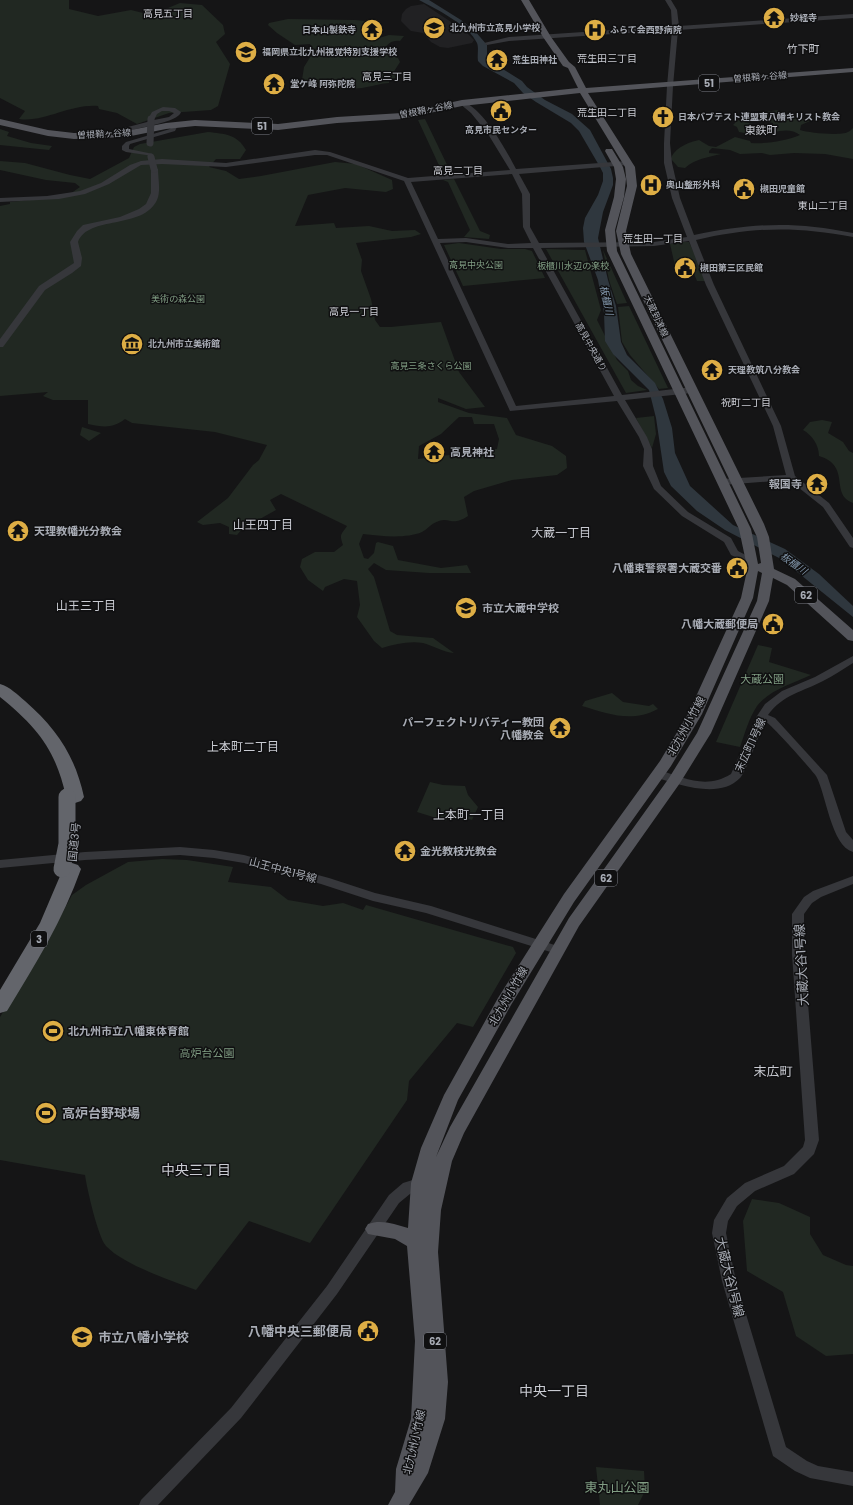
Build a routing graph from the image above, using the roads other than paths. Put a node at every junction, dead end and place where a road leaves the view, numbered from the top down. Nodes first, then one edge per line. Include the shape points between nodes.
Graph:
1 (525, 0) edge
2 (668, 0) edge
3 (849, 17) edge
4 (675, 28) junction
5 (547, 37) junction
6 (487, 43) dead end
7 (853, 71) edge
8 (670, 84) junction
9 (578, 92) junction
10 (463, 103) junction
11 (0, 123) edge
12 (174, 127) junction
13 (112, 135) junction
14 (151, 156) junction
15 (618, 164) junction
16 (513, 171) junction
17 (407, 180) junction
18 (0, 200) edge
19 (853, 235) edge
20 (691, 238) junction
21 (435, 241) junction
22 (622, 244) junction
23 (606, 245) junction
24 (536, 246) junction
25 (0, 345) edge
26 (692, 390) junction
27 (680, 392) junction
28 (620, 399) junction
29 (791, 477) junction
30 (736, 480) junction
31 (722, 482) junction
32 (853, 545) edge
33 (751, 555) junction
34 (768, 571) junction
35 (853, 637) edge
36 (853, 659) edge
37 (0, 688) edge
38 (0, 698) edge
39 (762, 716) junction
40 (50, 744) junction
41 (658, 774) junction
42 (675, 780) junction
43 (853, 848) edge
44 (0, 864) edge
45 (67, 869) junction
46 (853, 880) edge
47 (539, 944) junction
48 (557, 950) junction
49 (0, 989) edge
50 (0, 1006) edge
51 (428, 1183) junction
52 (374, 1229) junction
53 (416, 1242) junction
54 (853, 1479) edge
55 (401, 1499) edge
56 (147, 1505) edge

1 - 5 main road, 大蔵到津線
2 - 4 street via 675,14
3 - 4 street
4 - 5 street
4 - 8 street
5 - 6 street
5 - 9 main road, 大蔵到津線 via 566,64 571,67
7 - 8 main road, 曽根鞘ヶ谷線 / 51
8 - 9 main road, 曽根鞘ヶ谷線 / 51
8 - 20 street via 667,156 676,198
9 - 10 main road, 曽根鞘ヶ谷線 / 51
9 - 15 main road, 大蔵到津線
10 - 12 main road, 曽根鞘ヶ谷線 / 51 via 432,113 407,117 347,120 292,127
10 - 13 main road, 曽根鞘ヶ谷線 / 51 via 402,116 278,127 195,123
10 - 16 street, 高見中央通り via 485,122
11 - 12 main road, 曽根鞘ヶ谷線 / 51 via 46,135 72,138 112,137
11 - 13 main road, 曽根鞘ヶ谷線 / 51 via 60,135
12 - 14 street via 172,130 138,139 125,146 126,150
13 - 14 street, bridge via 126,129 171,118 178,112 159,110 154,113 151,119 150,143
14 - 25 street, bridge via 155,183 153,201 132,216 86,228 81,232 76,237 73,247 78,264 42,288
15 - 16 street
15 - 22 main road, 大蔵到津線 via 631,173 632,186 622,224
15 - 23 main road, 大蔵到津線 via 621,184
16 - 17 street
16 - 24 street, 高見中央通り via 527,198 527,228
17 - 18 street via 328,153 307,153 226,165 142,163 93,189 82,192
17 - 21 street
19 - 20 street via 800,226 740,228
20 - 22 street via 669,243
20 - 29 street via 710,285 777,426
21 - 24 street via 466,240 500,245
21 - 28 street via 513,409
22 - 23 street
22 - 26 main road, 大蔵到津線
23 - 24 street
23 - 27 main road, 大蔵到津線
24 - 28 street, 高見中央通り
26 - 27 street
26 - 30 main road, 大蔵到津線
27 - 28 street
27 - 31 main road, 大蔵到津線
28 - 33 street, 高見中央通り via 648,449 648,466 667,498 685,514 728,540 734,553
29 - 30 street
29 - 32 street via 826,505
30 - 31 street
30 - 34 main road, 大蔵到津線 via 763,537
31 - 33 main road, 大蔵到津線 via 745,529
33 - 34 main road, 62
33 - 41 main road, 北九州小竹線 / 62 via 752,575 747,598 695,714
34 - 35 main road, 62 via 791,582
34 - 42 main road, 北九州小竹線 / 62 via 763,601 704,733
36 - 39 street, 末広町1号線 via 819,679 786,693 769,706
37 - 40 highway, 国道3号 / 3 via 24,707 48,732
38 - 40 highway, 国道3号 / 3 via 16,709
39 - 42 street, 末広町1号線 via 736,776 728,782 706,787
39 - 43 street via 771,720 821,775 841,833
40 - 45 highway, 国道3号 / 3, bridge via 71,797
41 - 42 street, 末広町1号線
41 - 47 main road, 北九州小竹線 / 62
42 - 48 main road, 北九州小竹線 / 62 via 574,922
44 - 47 street, 山王中央1号線 via 180,851 214,854 244,859 373,897 427,909
45 - 49 highway, 国道3号 / 3 via 46,913
45 - 50 highway, 国道3号 / 3 via 64,894
46 - 54 street, 大蔵大谷1号線 via 817,894 808,900 798,914 798,954 812,1140 809,1150 789,1170 750,1187 732,1202 721,1220 719,1233 778,1451 816,1473
47 - 48 street, 山王中央1号線
47 - 51 main road, 北九州小竹線 / 62 via 450,1100 430,1148
48 - 51 main road, 北九州小竹線 / 62 via 456,1132 443,1161
51 - 52 street via 413,1184 401,1192
51 - 53 main road, 北九州小竹線 / 62
51 - 55 main road, 北九州小竹線 / 62 via 432,1210 429,1252 438,1382 435,1419 418,1473
52 - 53 main road via 401,1233
52 - 56 street via 332,1290 236,1413
53 - 55 main road, 北九州小竹線 / 62 via 424,1341 424,1386 421,1419 406,1468

